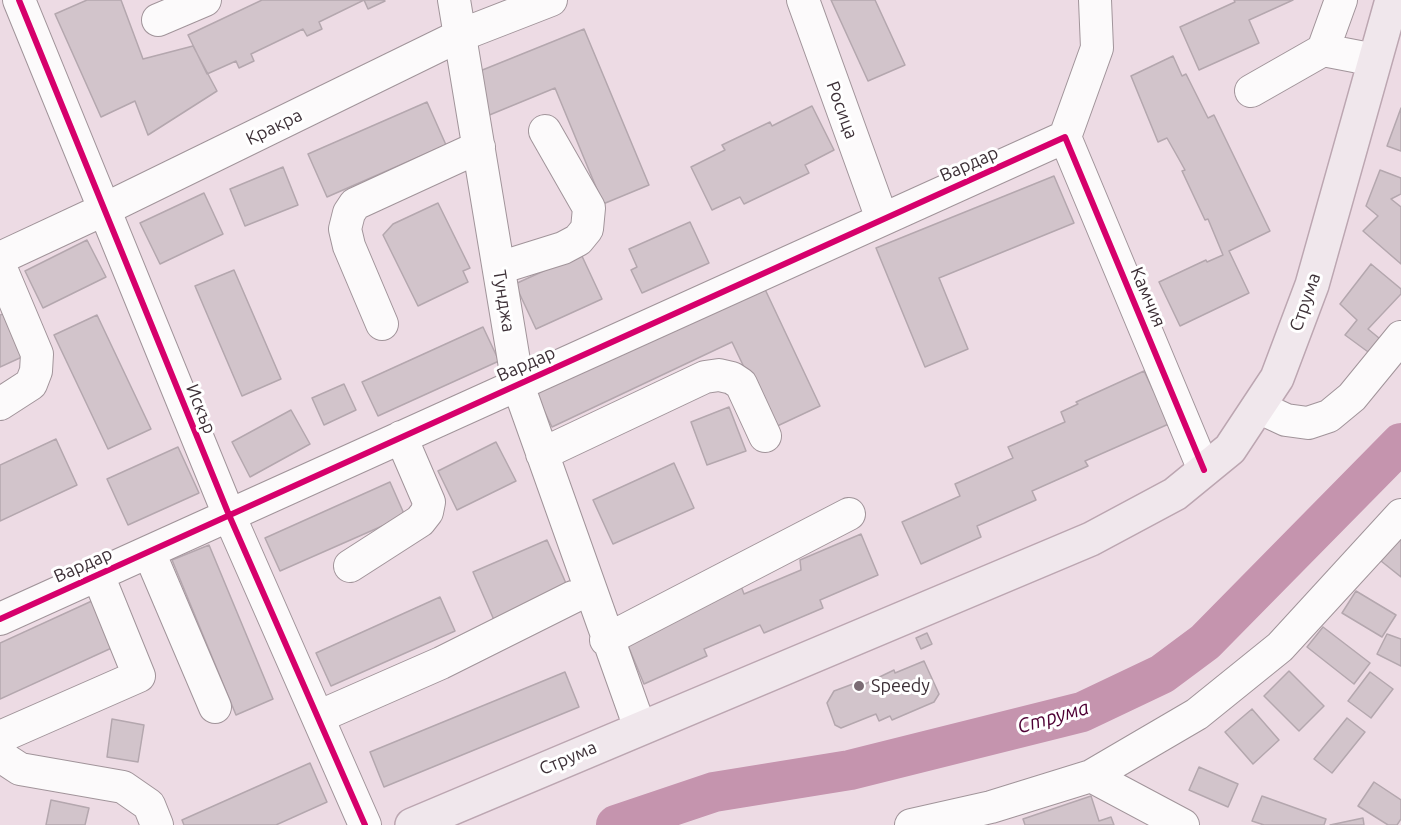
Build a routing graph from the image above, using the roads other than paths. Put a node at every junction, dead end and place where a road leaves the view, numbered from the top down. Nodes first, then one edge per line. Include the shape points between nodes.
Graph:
1 (20, 0) edge
2 (205, 0) edge
3 (454, 0) edge
4 (551, 0) edge
5 (803, 0) edge
6 (1095, 0) edge
7 (1341, 0) edge
8 (1392, 0) edge
9 (158, 20) dead end
10 (461, 35) junction
11 (1323, 50) junction
12 (1375, 60) junction
13 (1251, 91) dead end
14 (545, 131) dead end
15 (1065, 137) junction
16 (479, 147) junction
17 (103, 210) junction
18 (882, 219) junction
19 (0, 258) edge
20 (0, 266) edge
21 (499, 268) junction
22 (382, 324) dead end
23 (1401, 337) edge
24 (518, 385) junction
25 (0, 404) edge
26 (1258, 407) junction
27 (765, 435) dead end
28 (401, 437) junction
29 (542, 454) junction
30 (1204, 470) junction
31 (849, 514) dead end
32 (229, 515) junction
33 (1401, 515) edge
34 (149, 552) junction
35 (350, 566) dead end
36 (98, 575) junction
37 (573, 597) dead end
38 (0, 619) edge
39 (606, 640) junction
40 (215, 707) dead end
41 (318, 717) junction
42 (640, 728) junction
43 (0, 737) edge
44 (0, 756) edge
45 (1091, 776) junction
46 (157, 825) edge
47 (365, 825) edge
48 (412, 825) edge
49 (911, 825) edge
50 (1183, 825) edge

1 - 17 street, Искър
2 - 9 street
3 - 10 street, Тунджа
4 - 10 street, Кракра
5 - 18 street, Росица
6 - 15 street via 1098,48
7 - 11 street
8 - 12 main road, Струма
10 - 16 street, Тунджа
10 - 17 street, Кракра
11 - 12 street
11 - 13 street
12 - 26 main road, Струма via 1312,285 1277,378
14 - 21 street via 589,208 588,228 578,240 563,248
15 - 18 street, Вардар
15 - 30 street, Камчия
16 - 21 street, Тунджа
16 - 22 street via 356,204 349,213 345,229 349,246
17 - 19 street, Кракра
17 - 32 street, Искър
18 - 24 street, Вардар
20 - 25 street via 37,354 31,384
21 - 24 street, Тунджа
23 - 26 street via 1352,397 1329,416 1308,423 1286,420
24 - 28 street, Вардар
24 - 29 street, Тунджа
26 - 30 main road, Струма via 1230,448
27 - 29 street via 741,384 718,375 705,377
28 - 32 street, Вардар
28 - 35 street via 429,502 427,512 420,521
29 - 39 street, Тунджа
30 - 42 main road, Струма via 1175,494 1090,539
31 - 39 street
32 - 34 street, Вардар
32 - 41 street, Искър
33 - 45 street via 1280,647 1197,714
34 - 36 street, Вардар
34 - 40 street
36 - 38 street, Вардар
36 - 43 street via 139,676
37 - 41 street via 441,663
39 - 42 street, Тунджа
41 - 47 street, Искър
42 - 48 main road, Струма
44 - 46 street via 20,769 123,787 149,805
45 - 49 street via 991,807
45 - 50 street

